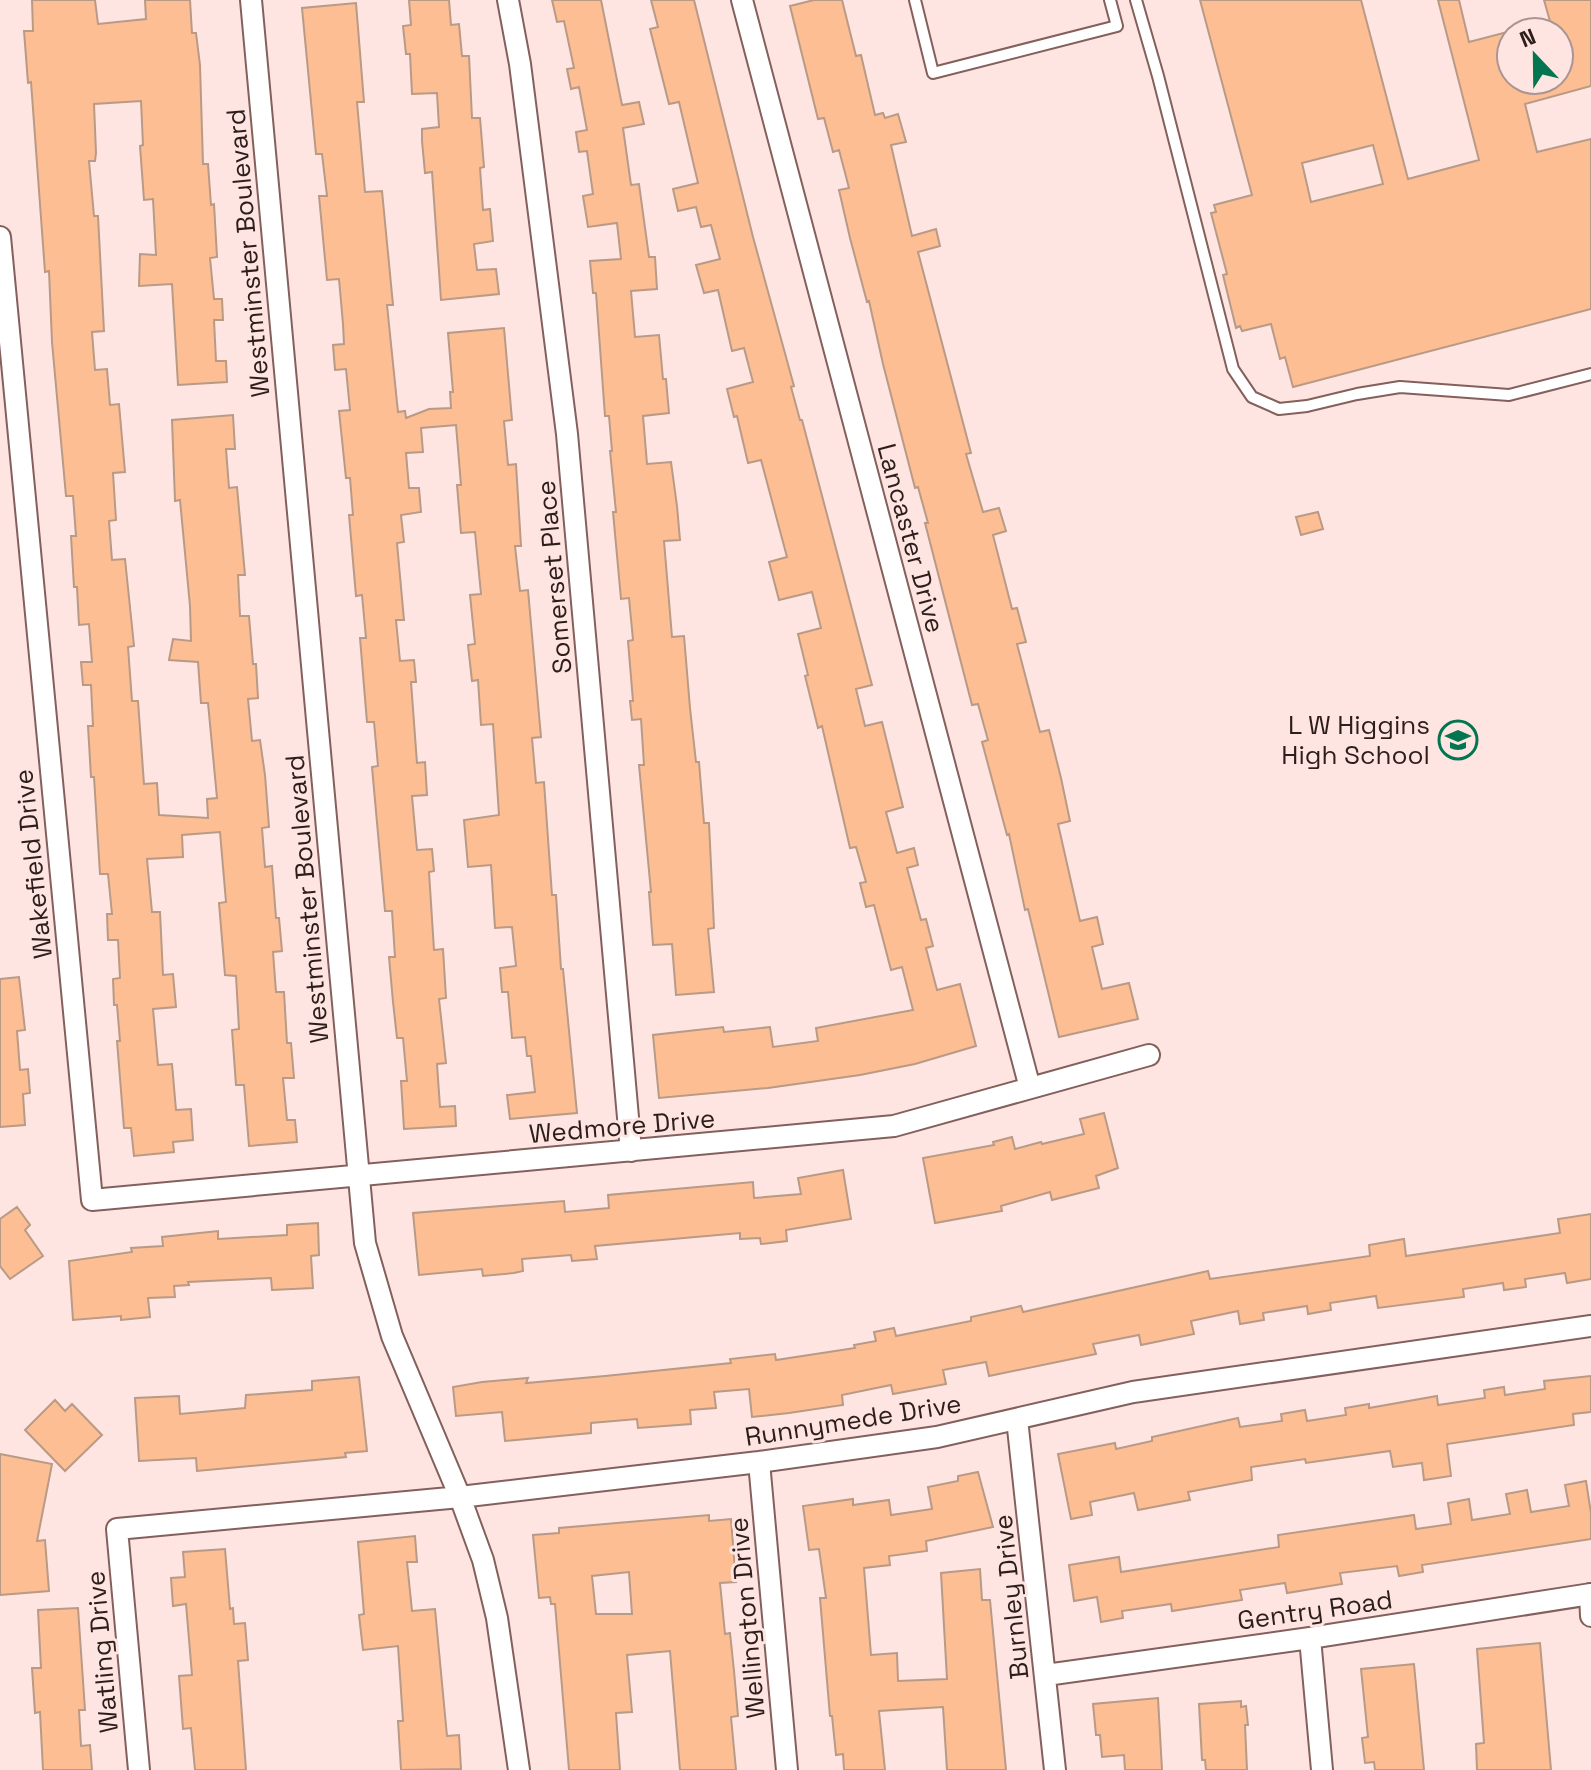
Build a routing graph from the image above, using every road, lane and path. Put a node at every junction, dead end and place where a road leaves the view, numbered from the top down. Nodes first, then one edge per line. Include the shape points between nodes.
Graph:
1 (251, 0) edge
2 (508, 0) edge
3 (742, 0) edge
4 (915, 0) edge
5 (1110, 0) edge
6 (1136, 0) edge
7 (0, 237) edge
8 (1591, 374) edge
9 (1149, 1055) dead end
10 (1030, 1088) junction
11 (631, 1151) junction
12 (358, 1176) junction
13 (92, 1200) joint
14 (1591, 1326) edge
15 (1017, 1419) junction
16 (759, 1462) junction
17 (460, 1497) junction
18 (117, 1529) joint
19 (1590, 1594) edge
20 (1591, 1616) edge
21 (1310, 1638) junction
22 (1046, 1675) junction
23 (139, 1770) edge
24 (519, 1770) edge
25 (787, 1770) edge
26 (1055, 1770) edge
27 (1322, 1770) edge

1 - 12 street, Westminster Boulevard
2 - 11 street, Somerset Place via 567,434
3 - 10 street, Lancaster Drive
4 - 5 lane via 933,73 1117,26
6 - 8 lane via 1233,369 1252,397 1279,409 1400,387 1509,395
7 - 13 street, Wakefield Drive
9 - 10 street, Wedmore Drive
10 - 11 street, Wedmore Drive via 894,1126
11 - 12 street, Wedmore Drive
12 - 13 street, Wedmore Drive
12 - 17 street, Westminster Boulevard via 365,1243 392,1336
14 - 15 street, Runnymede Drive via 1133,1392
15 - 16 street, Runnymede Drive via 937,1437
15 - 22 street, Burnley Drive
16 - 17 street, Runnymede Drive
16 - 25 street, Wellington Drive
17 - 18 street, Runnymede Drive
17 - 24 street, Westminster Boulevard via 497,1618
18 - 23 street, Watling Drive
19 - 20 street
19 - 21 street, Gentry Road
21 - 22 street, Gentry Road
21 - 27 street
22 - 26 street, Burnley Drive

